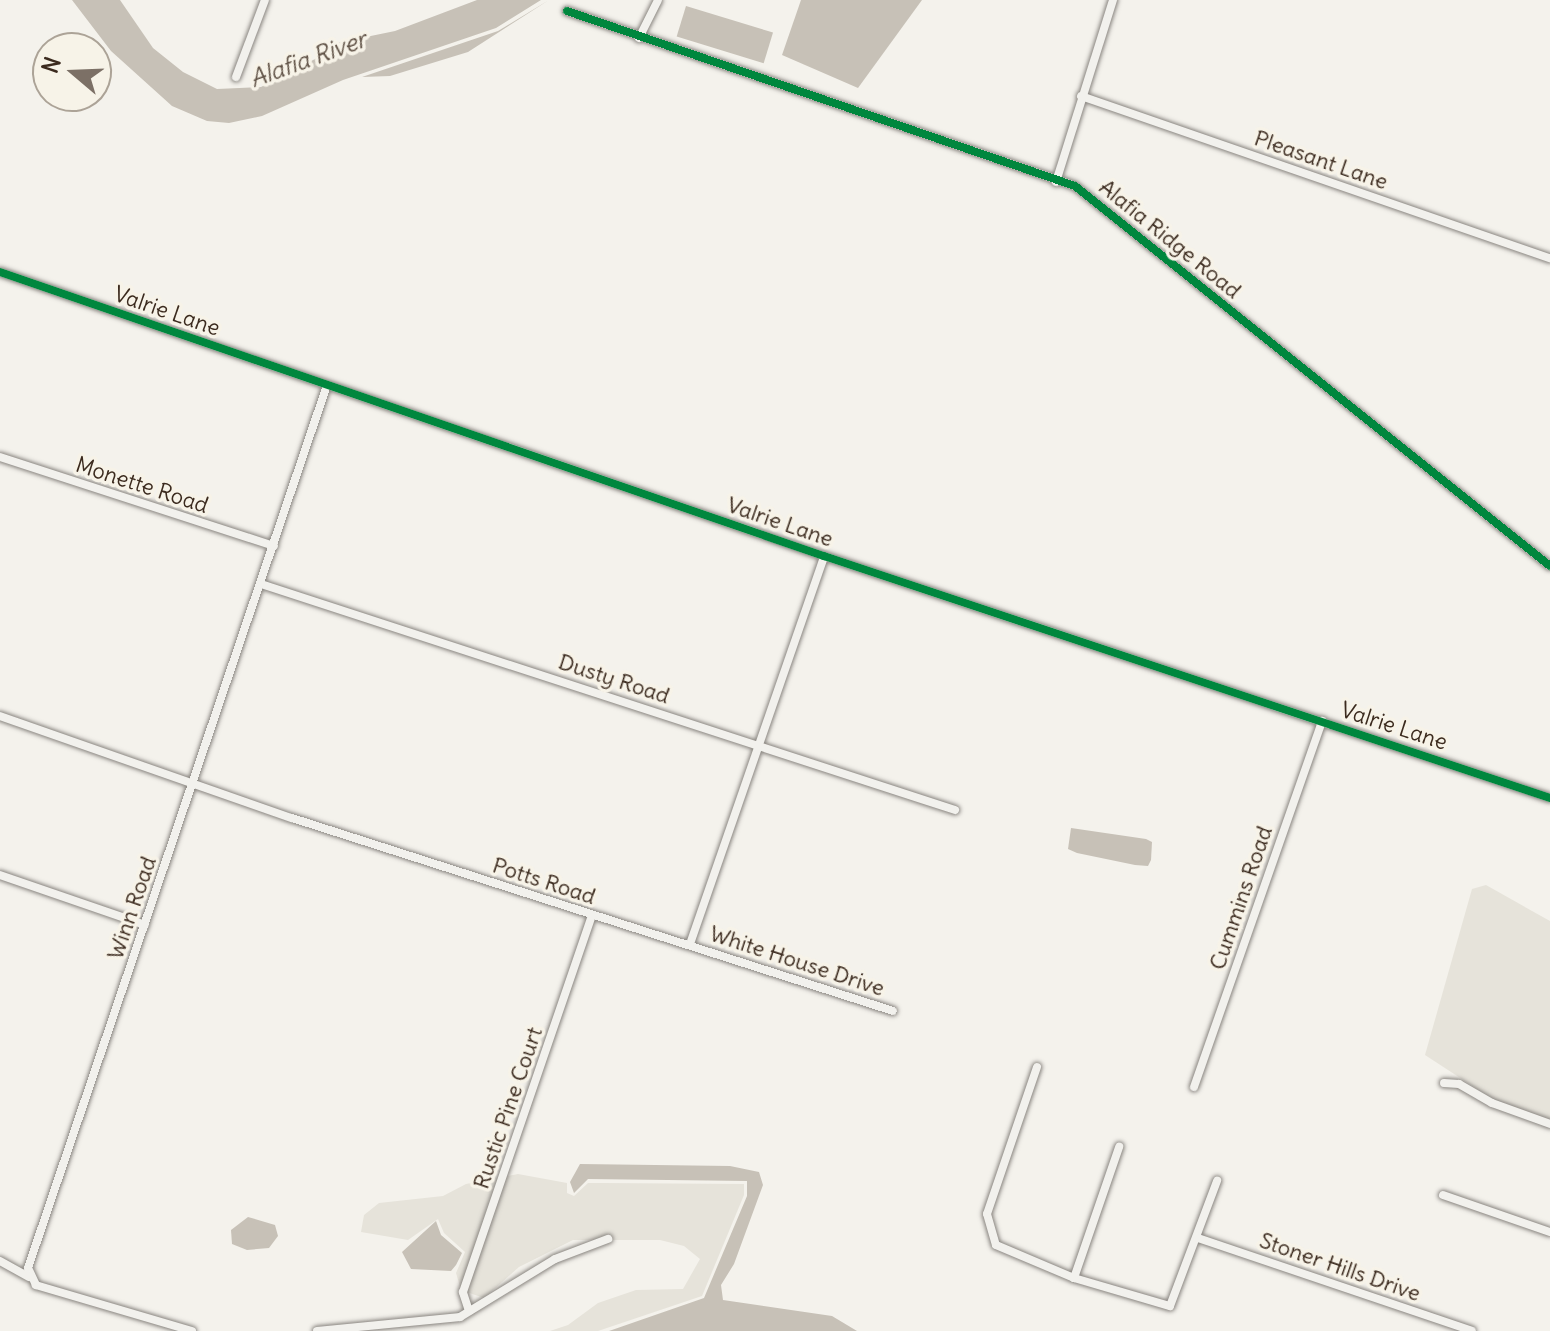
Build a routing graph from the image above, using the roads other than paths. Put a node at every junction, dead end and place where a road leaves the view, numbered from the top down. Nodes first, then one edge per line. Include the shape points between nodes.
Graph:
1 (265, 0) edge
2 (658, 0) edge
3 (1113, 0) edge
4 (567, 11) dead end
5 (639, 38) junction
6 (236, 77) dead end
7 (1081, 96) junction
8 (1056, 182) junction
9 (1550, 258) edge
10 (0, 272) edge
11 (327, 385) junction
12 (0, 457) edge
13 (274, 546) junction
14 (824, 556) junction
15 (1550, 566) edge
16 (261, 584) junction
17 (0, 716) edge
18 (1322, 721) junction
19 (761, 746) junction
20 (192, 784) junction
21 (1550, 798) edge
22 (955, 810) dead end
23 (0, 875) edge
24 (592, 916) junction
25 (145, 925) junction
26 (690, 944) junction
27 (893, 1011) dead end
28 (1037, 1067) dead end
29 (1444, 1083) dead end
30 (1194, 1087) dead end
31 (1550, 1124) edge
32 (1119, 1147) dead end
33 (1217, 1181) dead end
34 (1443, 1195) dead end
35 (1550, 1232) edge
36 (1198, 1238) junction
37 (608, 1239) dead end
38 (0, 1261) edge
39 (29, 1277) junction
40 (1074, 1278) junction
41 (469, 1311) junction
42 (192, 1331) edge
43 (317, 1331) edge
44 (1472, 1331) edge

1 - 6 street
2 - 5 street
3 - 7 street
4 - 5 street, Alafia Ridge Road
5 - 8 street, Alafia Ridge Road
7 - 8 street
7 - 9 street, Pleasant Lane
8 - 15 street, Alafia Ridge Road via 1075,186
10 - 11 street, Valrie Lane
11 - 13 street, Winn Road
11 - 14 street, Valrie Lane
12 - 13 street, Monette Road
13 - 16 street, Winn Road
14 - 18 street, Valrie Lane
14 - 19 street
16 - 19 street, Dusty Road
16 - 20 street, Winn Road
17 - 20 street, Potts Road
18 - 21 street, Valrie Lane
18 - 30 street, Cummins Road
19 - 22 street, Dusty Road
19 - 26 street
20 - 24 street, Potts Road
20 - 25 street, Winn Road
23 - 25 street
24 - 26 street, Potts Road
24 - 41 street, Rustic Pine Court via 463,1292
25 - 39 street, Winn Road
26 - 27 street, White House Drive
28 - 40 street via 987,1214 987,1228 996,1245
29 - 31 street via 1459,1084 1492,1103
32 - 40 street
33 - 36 street
34 - 35 street
36 - 40 street via 1170,1306
36 - 44 street, Stoner Hills Drive
37 - 41 street via 555,1259
38 - 39 street
39 - 42 street via 36,1285
41 - 43 street

